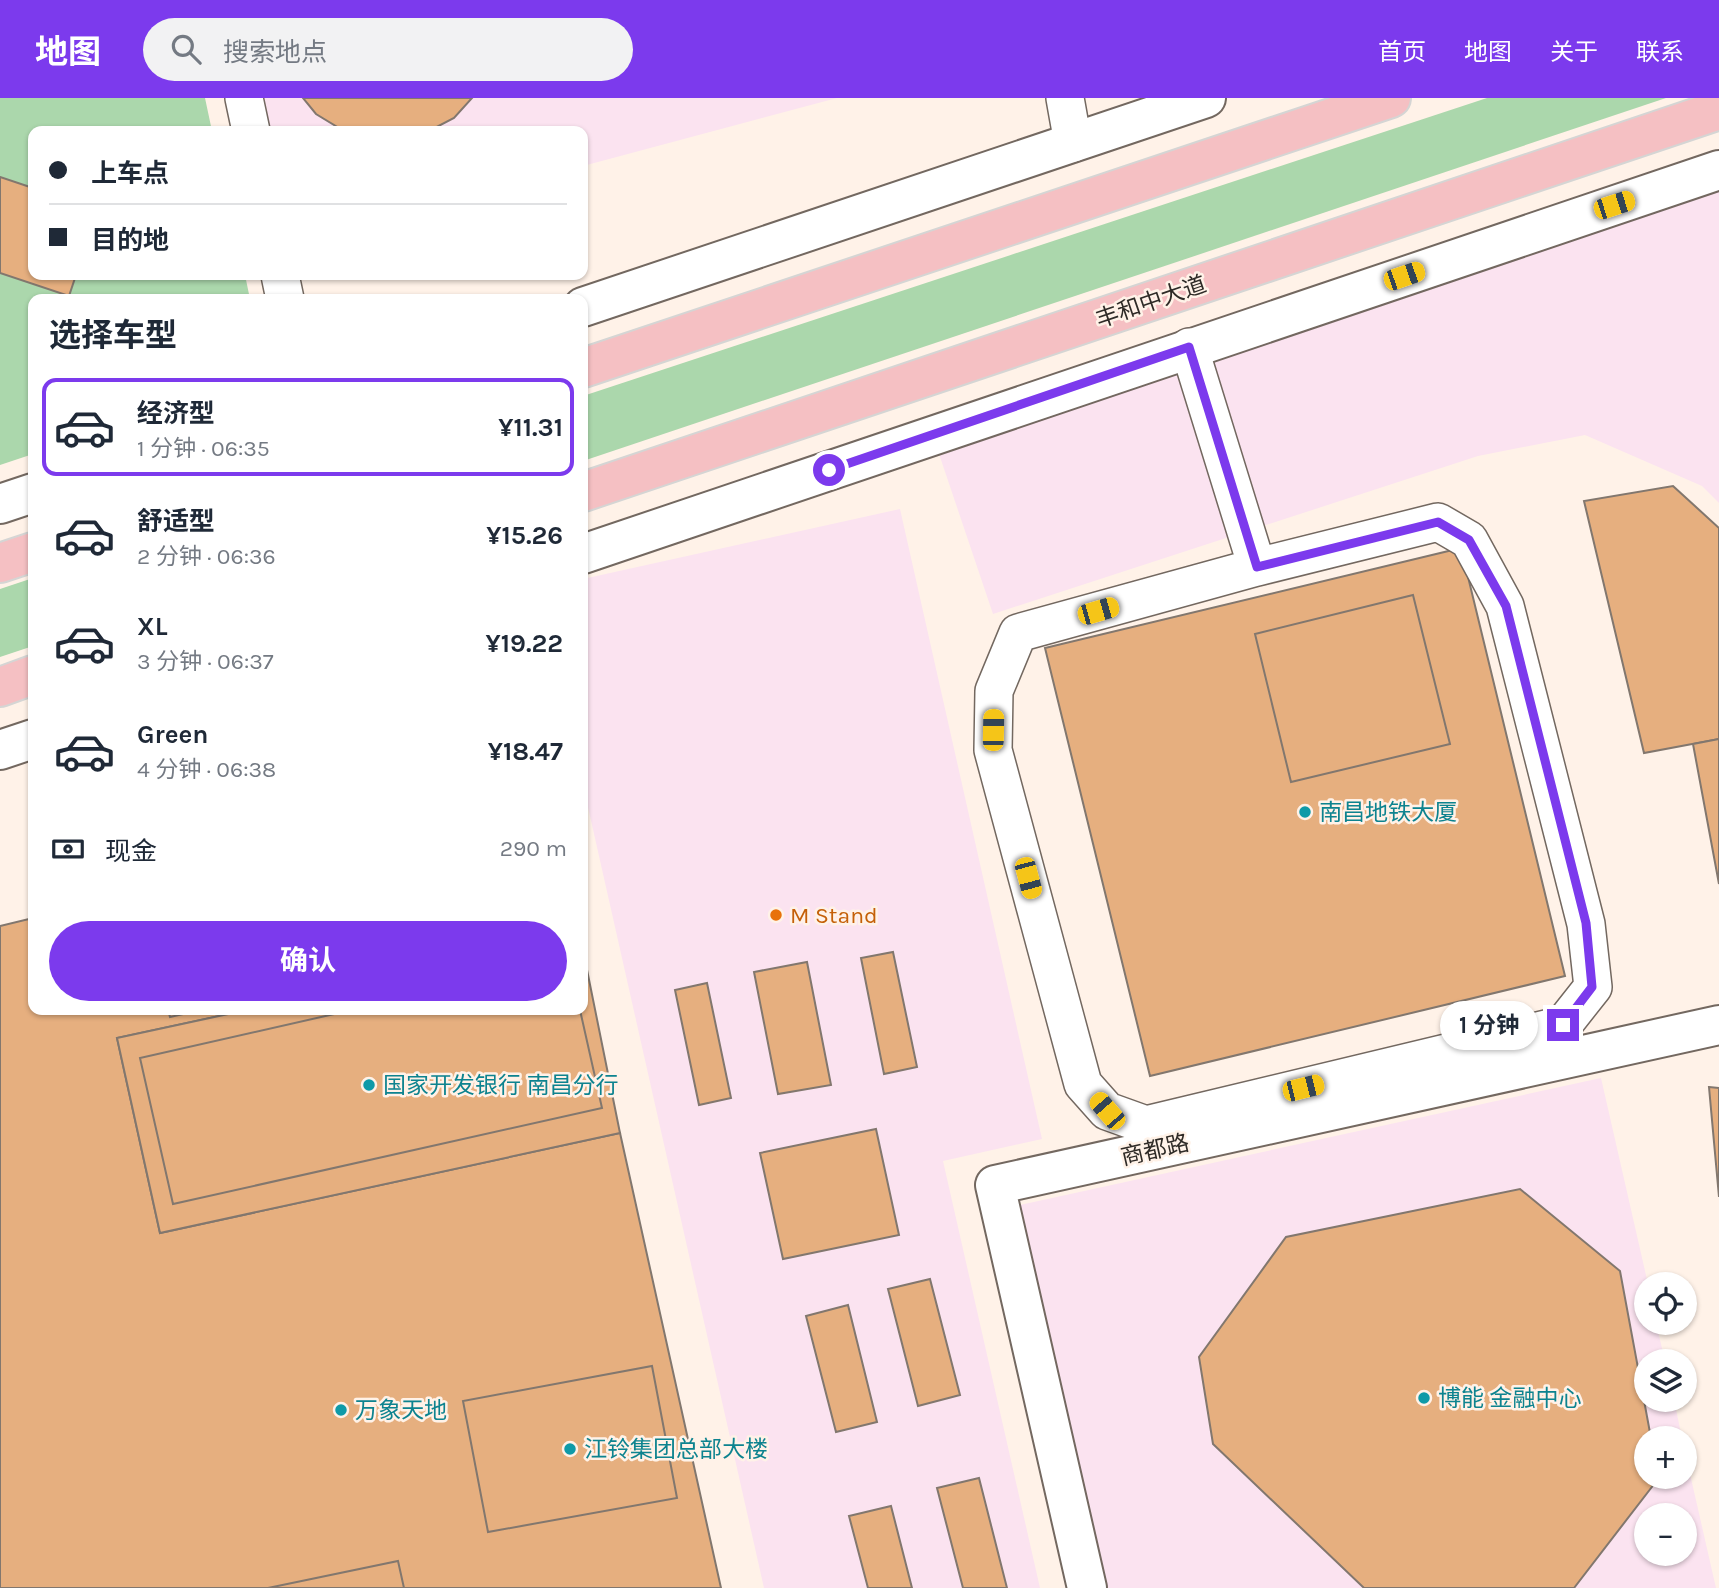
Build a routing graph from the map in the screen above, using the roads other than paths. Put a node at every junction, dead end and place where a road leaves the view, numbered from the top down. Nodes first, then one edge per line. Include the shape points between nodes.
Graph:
1 (244, 98) edge
2 (1065, 98) edge
3 (1206, 98) edge
4 (1391, 98) edge
5 (1719, 110) edge
6 (250, 126) edge
7 (1073, 143) junction
8 (1719, 170) edge
9 (588, 305) edge
10 (1189, 347) junction
11 (588, 366) edge
12 (588, 490) edge
13 (28, 495) edge
14 (0, 504) edge
15 (588, 552) edge
16 (28, 554) edge
17 (0, 563) edge
18 (1257, 567) junction
19 (28, 678) edge
20 (0, 687) edge
21 (28, 741) edge
22 (0, 750) edge
23 (1719, 1025) edge
24 (1087, 1588) edge

1 - 6 street
2 - 7 street
3 - 7 main road
4 - 11 main road
5 - 12 main road, 丰和中大道
7 - 9 main road
8 - 10 main road
10 - 15 main road
10 - 18 street
13 - 14 main road
16 - 17 main road
18 - 18 street via 1018,633 994,691 993,750 1083,1084 1107,1111 1146,1125 1563,1025 1592,987 1586,923 1506,606 1469,540 1438,522
19 - 20 main road
21 - 22 main road
23 - 24 main road, 商都路 via 995,1185

